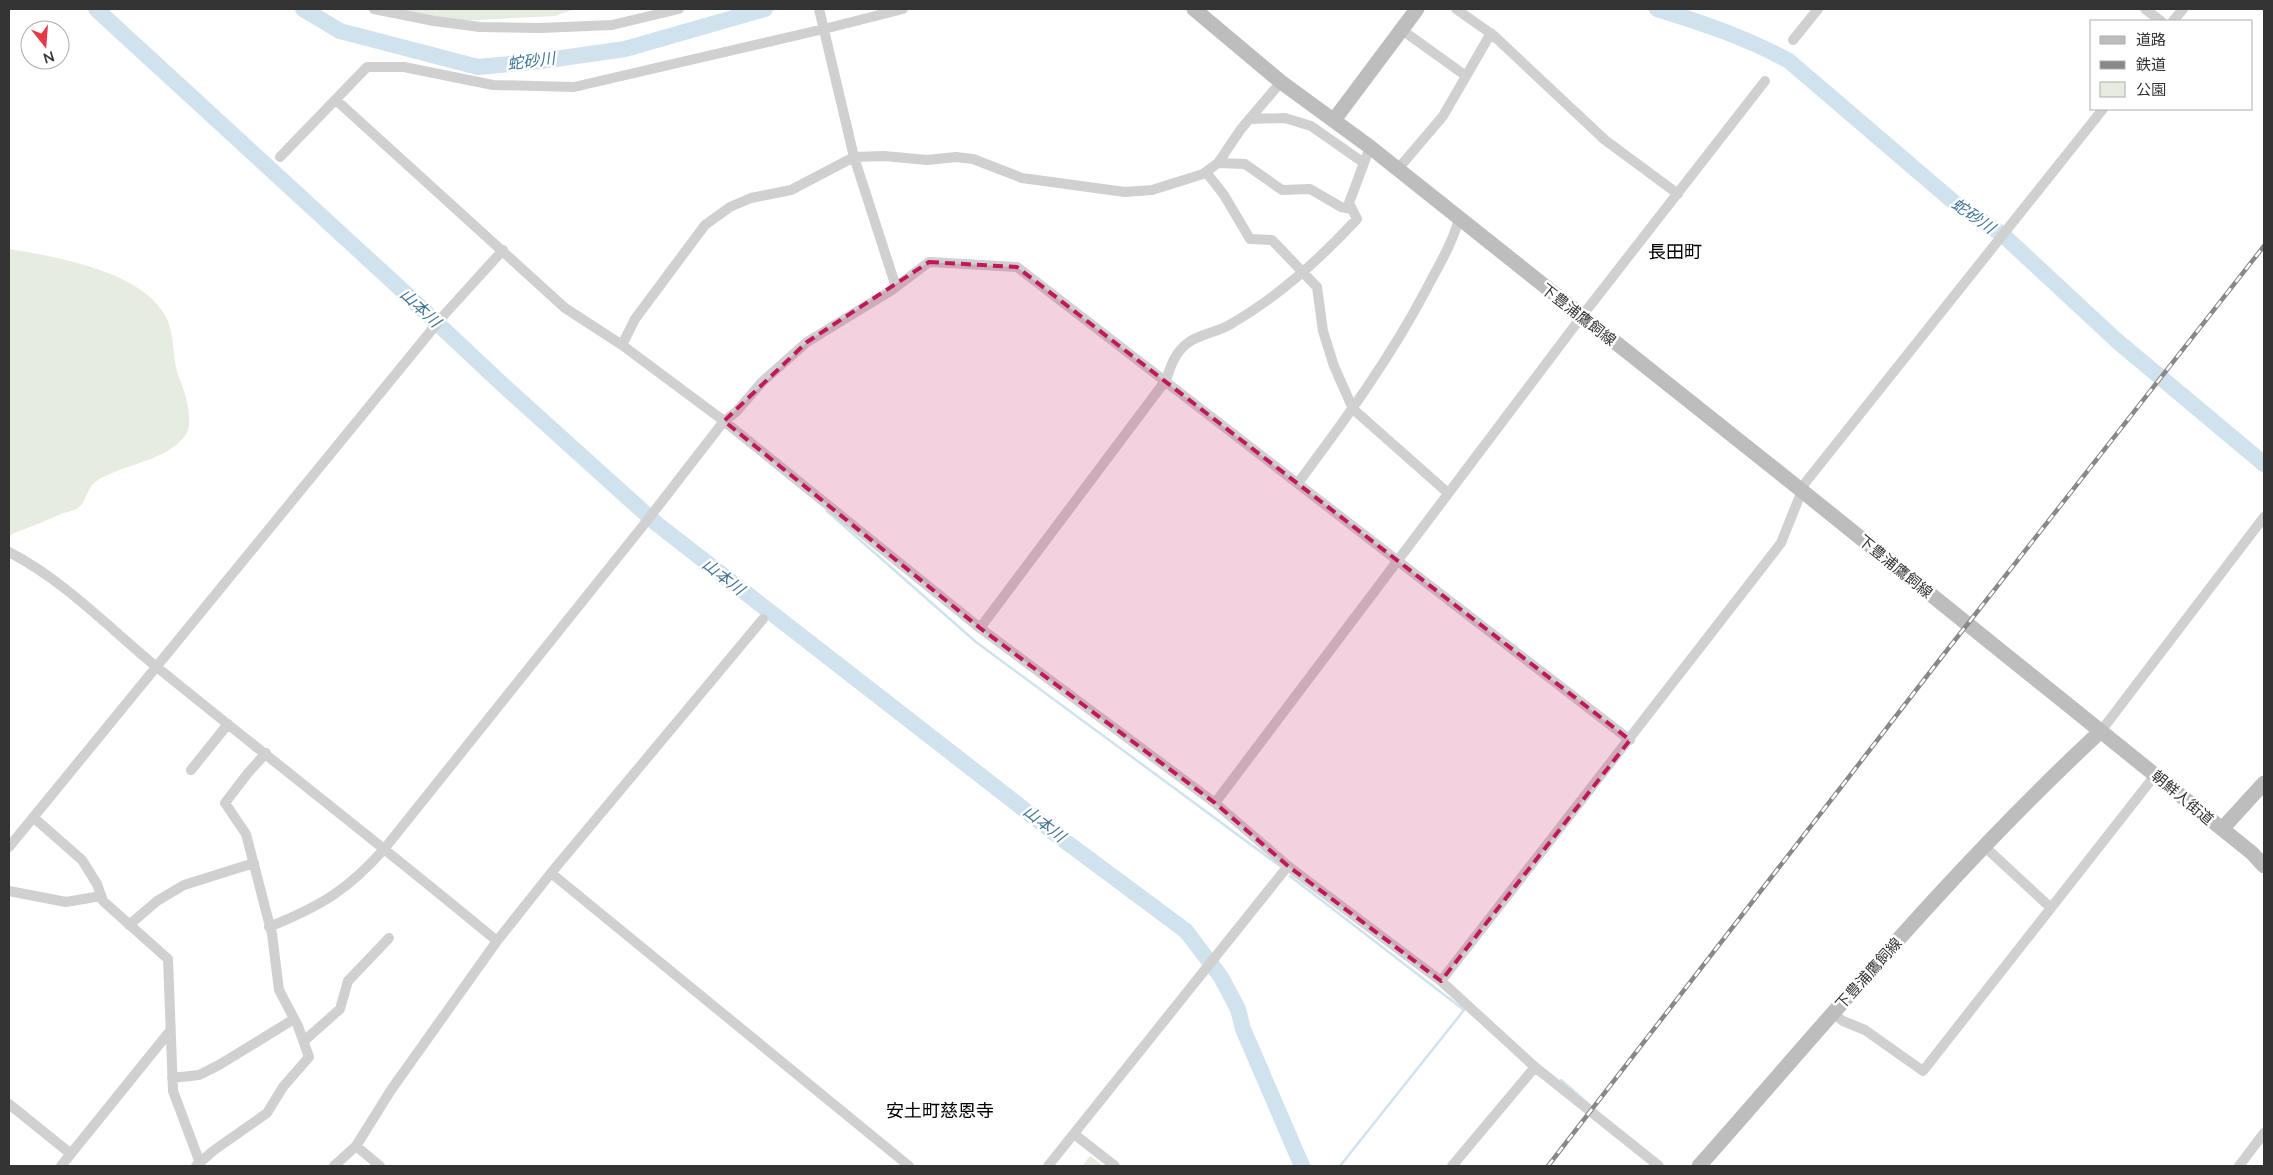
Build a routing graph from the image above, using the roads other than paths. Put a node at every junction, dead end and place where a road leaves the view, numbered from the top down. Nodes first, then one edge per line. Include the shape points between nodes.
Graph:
1 (374, 9) edge
2 (679, 9) edge
3 (820, 9) edge
4 (903, 9) edge
5 (1194, 9) edge
6 (1417, 9) edge
7 (1456, 9) edge
8 (1818, 9) edge
9 (2145, 9) edge
10 (2183, 9) edge
11 (2160, 20) edge
12 (2174, 20) edge
13 (824, 29) junction
14 (1402, 30) junction
15 (1492, 33) junction
16 (1794, 40) dead end
17 (1466, 76) junction
18 (1766, 81) dead end
19 (1281, 82) junction
20 (336, 100) junction
21 (2102, 110) edge
22 (1249, 119) junction
23 (1334, 120) junction
24 (1311, 126) junction
25 (1370, 147) junction
26 (280, 157) dead end
27 (854, 157) junction
28 (1218, 163) junction
29 (1364, 164) junction
30 (1398, 169) junction
31 (1206, 172) junction
32 (1678, 194) junction
33 (1352, 209) junction
34 (1459, 219) junction
35 (503, 250) junction
36 (1302, 272) junction
37 (896, 287) junction
38 (1582, 316) junction
39 (622, 345) junction
40 (1166, 380) junction
41 (1353, 409) junction
42 (724, 421) junction
43 (1298, 482) junction
44 (1801, 490) junction
45 (1448, 493) junction
46 (2264, 517) edge
47 (9, 552) edge
48 (1398, 562) junction
49 (762, 619) dead end
50 (980, 628) junction
51 (157, 667) junction
52 (228, 724) junction
53 (2101, 731) junction
54 (1630, 740) junction
55 (266, 754) junction
56 (191, 770) dead end
57 (2156, 774) junction
58 (2264, 782) edge
59 (1216, 803) junction
60 (34, 817) junction
61 (2222, 829) junction
62 (1985, 846) junction
63 (9, 847) edge
64 (385, 848) junction
65 (254, 863) junction
66 (1288, 866) junction
67 (2264, 866) edge
68 (551, 873) junction
69 (9, 891) edge
70 (101, 896) junction
71 (2051, 908) junction
72 (129, 924) junction
73 (269, 927) junction
74 (389, 938) dead end
75 (497, 941) junction
76 (1442, 981) junction
77 (1832, 1013) junction
78 (294, 1019) junction
79 (170, 1032) junction
80 (304, 1041) junction
81 (1535, 1067) junction
82 (172, 1078) junction
83 (9, 1104) edge
84 (2264, 1133) edge
85 (1074, 1134) junction
86 (356, 1146) junction
87 (71, 1154) junction
88 (198, 1164) edge
89 (61, 1166) edge
90 (334, 1166) edge
91 (380, 1166) edge
92 (909, 1166) edge
93 (1048, 1166) edge
94 (1115, 1166) edge
95 (1452, 1166) edge
96 (1659, 1166) edge
97 (1699, 1166) edge
98 (2239, 1166) edge

1 - 2 street via 471,26 540,28 612,25
3 - 13 street
4 - 13 street
5 - 19 main road, 下豊浦鷹飼線
6 - 14 main road
7 - 15 street
8 - 16 street
9 - 11 street
10 - 12 street
13 - 20 street via 574,86 493,85 404,67 366,67
13 - 27 street
14 - 17 street
14 - 23 main road
15 - 17 street
15 - 32 street via 1605,140
17 - 30 street via 1432,131
18 - 32 street
19 - 22 street
19 - 23 main road, 下豊浦鷹飼線
20 - 26 street
20 - 35 street
21 - 44 street
22 - 24 street via 1285,118
22 - 28 street
23 - 24 street
23 - 25 main road, 下豊浦鷹飼線
24 - 29 street
25 - 29 street
25 - 30 main road, 下豊浦鷹飼線
27 - 31 street via 927,160 956,156 1022,178 1125,192 1174,185
27 - 37 street
27 - 39 street via 791,190 751,198 730,207 705,225 635,319
28 - 31 street
28 - 33 street via 1245,164 1282,190 1310,189 1341,207
29 - 33 street via 1349,203
30 - 34 main road, 下豊浦鷹飼線
31 - 36 street via 1250,239 1272,240
32 - 38 street
33 - 36 street via 1357,219
34 - 38 main road, 下豊浦鷹飼線
34 - 41 street via 1453,240 1410,321
35 - 39 street via 565,308
35 - 51 street via 444,316
36 - 40 street via 1230,325 1190,341 1174,356
36 - 41 street via 1317,288 1323,331
37 - 40 street via 930,262 1017,267
37 - 42 street via 807,342
38 - 44 main road, 下豊浦鷹飼線
38 - 45 street
39 - 42 street
40 - 43 street
40 - 50 street
41 - 43 street
41 - 45 street
42 - 50 street
42 - 64 street
43 - 48 street
44 - 53 main road, 下豊浦鷹飼線
44 - 54 street via 1781,543
45 - 48 street
46 - 53 street
47 - 51 street via 71,594
48 - 54 street
48 - 59 street
49 - 68 street
50 - 59 street
51 - 52 street
51 - 60 street
52 - 55 street
52 - 56 street
53 - 57 main road, 朝鮮人街道
53 - 62 main road, 下豊浦鷹飼線
54 - 76 street
55 - 64 street
55 - 65 street via 225,803 246,834
57 - 61 main road, 朝鮮人街道
57 - 71 street
58 - 61 main road
59 - 66 street
60 - 63 street
60 - 70 street via 82,860
61 - 67 main road, 朝鮮人街道
62 - 71 street
62 - 77 main road, 下豊浦鷹飼線
64 - 73 street via 361,875 340,891 318,905
64 - 75 street
65 - 72 street via 184,885 157,901
65 - 73 street
66 - 76 street
66 - 85 street
68 - 75 street
68 - 92 street
69 - 70 street via 66,902
70 - 72 street
71 - 77 street via 1923,1071 1865,1030
72 - 79 street via 168,959
73 - 78 street via 279,990
74 - 80 street via 348,981 340,1009
75 - 86 street via 391,1090
76 - 81 street
77 - 97 main road, 下豊浦鷹飼線
78 - 80 street
78 - 82 street via 206,1072
79 - 82 street
79 - 87 street
80 - 88 street via 309,1057 282,1088 267,1113
81 - 95 street
81 - 96 street
82 - 88 street via 173,1091
83 - 87 street
84 - 98 street
85 - 93 street
85 - 94 street
86 - 90 street
86 - 91 street
87 - 89 street

